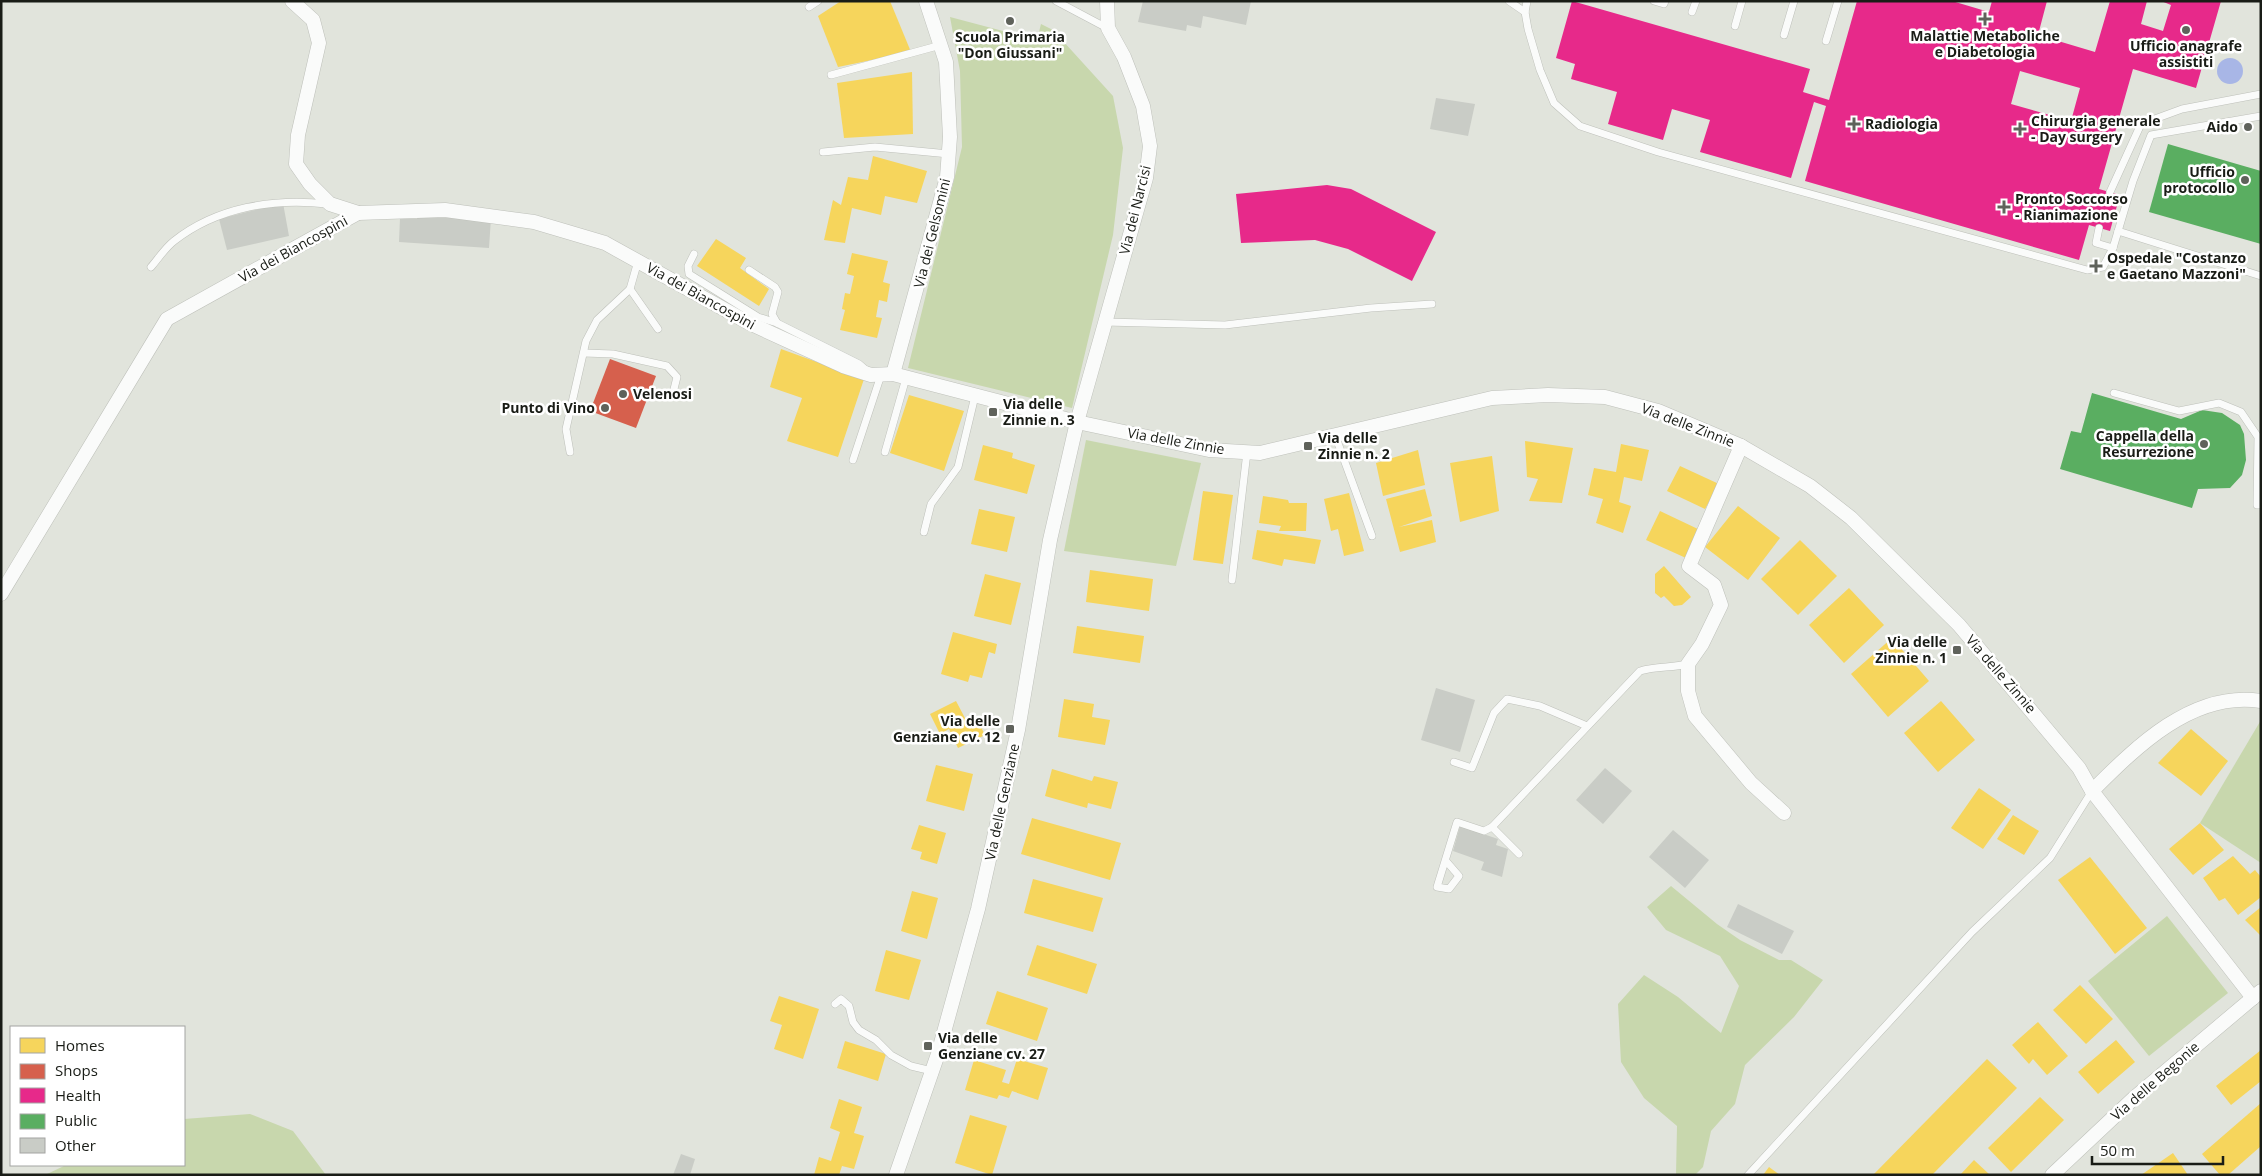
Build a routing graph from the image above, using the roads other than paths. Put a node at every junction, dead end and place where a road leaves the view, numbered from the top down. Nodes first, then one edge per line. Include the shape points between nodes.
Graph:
1 (292, 1) edge
2 (818, 1) edge
3 (926, 1) edge
4 (1056, 1) edge
5 (1107, 1) edge
6 (1509, 1) edge
7 (1527, 1) edge
8 (1654, 1) edge
9 (1665, 1) edge
10 (1696, 1) edge
11 (1742, 1) edge
12 (1794, 1) edge
13 (1838, 1) edge
14 (808, 8) dead end
15 (1525, 12) junction
16 (1692, 12) dead end
17 (1735, 26) dead end
18 (1108, 28) junction
19 (1784, 35) dead end
20 (1826, 41) dead end
21 (941, 46) junction
22 (831, 75) dead end
23 (2261, 94) edge
24 (2261, 116) edge
25 (2141, 124) junction
26 (2151, 135) junction
27 (823, 152) dead end
28 (948, 154) junction
29 (2110, 192) dead end
30 (330, 204) junction
31 (358, 213) junction
32 (2099, 228) dead end
33 (2118, 231) junction
34 (2113, 248) junction
35 (694, 254) dead end
36 (638, 261) junction
37 (151, 267) dead end
38 (749, 270) dead end
39 (2261, 276) edge
40 (630, 289) junction
41 (1432, 304) dead end
42 (1105, 322) junction
43 (777, 323) junction
44 (658, 329) dead end
45 (584, 352) junction
46 (888, 376) junction
47 (2114, 393) dead end
48 (976, 396) junction
49 (672, 397) dead end
50 (1077, 422) junction
51 (1334, 435) junction
52 (1741, 446) junction
53 (570, 452) dead end
54 (885, 452) dead end
55 (1247, 452) junction
56 (853, 460) dead end
57 (2261, 505) edge
58 (924, 532) dead end
59 (1372, 536) dead end
60 (1232, 580) dead end
61 (1, 594) edge
62 (1688, 664) junction
63 (2261, 701) edge
64 (1587, 726) junction
65 (1454, 762) dead end
66 (2092, 791) junction
67 (1784, 813) dead end
68 (1492, 827) junction
69 (1519, 854) dead end
70 (1446, 861) dead end
71 (2257, 994) edge
72 (835, 1004) dead end
73 (932, 1072) junction
74 (2061, 1172) edge
75 (896, 1175) edge
76 (1748, 1175) edge

1 - 30 street via 313,20 319,43 298,135 296,164
2 - 14 lane
3 - 21 street, Via dei Gelsomini
4 - 18 lane
5 - 18 street, Via dei Narcisi
6 - 15 lane
7 - 15 lane
8 - 9 lane via 1664,4
10 - 16 lane
11 - 17 lane
12 - 19 lane
13 - 20 lane
15 - 34 lane via 1540,70 1554,103 1580,126 1658,152 2087,270 2104,267
18 - 42 street, Via dei Narcisi via 1124,57 1143,106 1150,146 1146,178
21 - 22 lane
21 - 28 street, Via dei Gelsomini via 946,62
23 - 25 lane via 2182,109
24 - 26 lane
25 - 26 lane
25 - 29 lane
26 - 33 lane
27 - 28 lane via 875,147
28 - 46 street, Via dei Gelsomini via 940,209
30 - 31 street
30 - 37 lane via 299,201 263,203 211,218 173,242
31 - 36 street, Via dei Biancospini via 445,210 534,222 605,243
31 - 61 street, Via dei Biancospini via 167,319
32 - 34 lane via 2096,243
33 - 34 lane
33 - 39 lane
35 - 43 lane via 688,266 689,274 758,317
36 - 40 lane
36 - 46 street, Via dei Biancospini via 749,323 843,366
38 - 43 lane via 778,292 772,314
40 - 44 lane
40 - 45 lane via 597,320
41 - 42 lane via 1224,325
42 - 50 street, Via dei Narcisi
43 - 46 lane
45 - 49 lane via 613,354 666,366 677,377
45 - 53 lane via 566,429
46 - 48 street, Via delle Zinnie
46 - 54 lane
46 - 56 lane
47 - 57 lane via 2179,411 2219,403 2242,412 2258,437 2257,504
48 - 50 street, Via delle Zinnie
48 - 58 lane via 958,467 932,504
50 - 55 street, Via delle Zinnie via 1208,450
50 - 73 street, Via delle Genziane via 1050,540 1018,730 990,858
51 - 52 street, Via delle Zinnie via 1492,398 1548,395 1605,397 1658,411
51 - 55 street, Via delle Zinnie via 1260,453
51 - 59 lane
52 - 62 street via 1689,566 1714,585 1721,605
52 - 66 street, Via delle Zinnie via 1810,486 1844,513 1922,586 2024,700 2079,768
55 - 60 lane
62 - 64 lane via 1640,671
62 - 67 street via 1688,691 1695,716 1751,782
63 - 66 street via 2243,698 2182,716 2134,750
64 - 65 lane via 1540,706 1507,699 1494,713 1472,768
64 - 68 lane
66 - 71 street, Via delle Zinnie
66 - 76 lane via 2050,858 1972,932
68 - 69 lane
68 - 70 lane via 1484,831 1457,822
71 - 74 street, Via delle Begonie via 2134,1098
72 - 73 lane via 841,999 849,1006 852,1022 891,1055 911,1066
73 - 75 street, Via delle Genziane

